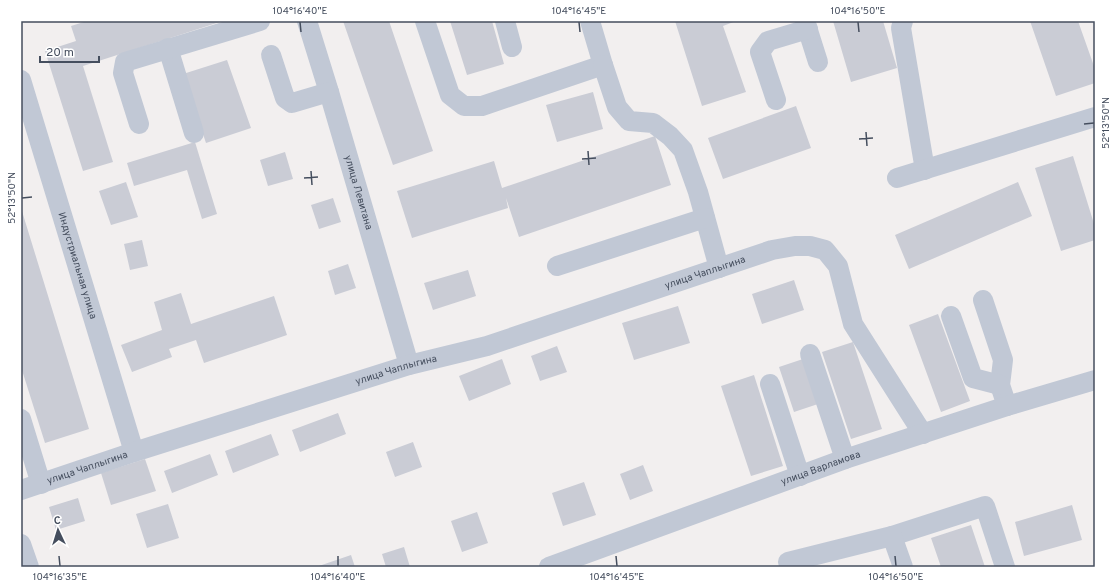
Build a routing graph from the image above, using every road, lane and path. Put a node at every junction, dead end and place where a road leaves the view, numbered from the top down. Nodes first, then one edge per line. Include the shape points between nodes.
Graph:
1 (260, 21) edge
2 (307, 21) edge
3 (425, 21) edge
4 (505, 21) edge
5 (590, 21) edge
6 (903, 21) edge
7 (233, 25) edge
8 (807, 25) edge
9 (512, 47) dead end
10 (168, 48) junction
11 (271, 55) dead end
12 (818, 62) dead end
13 (603, 65) junction
14 (21, 80) edge
15 (329, 92) junction
16 (776, 100) dead end
17 (1095, 117) edge
18 (139, 124) dead end
19 (194, 133) dead end
20 (925, 170) junction
21 (898, 178) dead end
22 (705, 218) junction
23 (556, 266) dead end
24 (719, 268) junction
25 (983, 300) dead end
26 (951, 316) dead end
27 (810, 354) dead end
28 (409, 365) junction
29 (1095, 380) edge
30 (770, 384) dead end
31 (1000, 385) junction
32 (1007, 406) junction
33 (21, 419) edge
34 (923, 434) junction
35 (134, 452) junction
36 (845, 459) junction
37 (800, 476) junction
38 (41, 484) junction
39 (21, 490) edge
40 (892, 536) junction
41 (21, 544) edge
42 (29, 567) edge
43 (549, 567) edge
44 (790, 567) edge
45 (903, 567) edge
46 (1005, 567) edge

1 - 7 street
2 - 15 street, улица Левитана
3 - 13 street via 450,95 464,106 482,106
4 - 9 street
5 - 13 street
6 - 20 street via 901,28
7 - 10 street
8 - 12 street
8 - 16 street via 768,41 760,52
10 - 18 street via 125,62 123,73
10 - 19 street
11 - 15 street via 285,98 292,103
13 - 22 street via 618,108 629,121 653,123 683,150
14 - 35 street, Индустриальная улица
15 - 28 street, улица Левитана
17 - 20 street
20 - 21 street
22 - 23 street
22 - 24 street
24 - 28 street, улица Чаплыгина via 487,346
24 - 34 street, улица Чаплыгина via 772,250 795,246 825,250 838,266 853,324
25 - 31 street via 1004,360
26 - 31 street via 973,378
27 - 36 street
28 - 35 street, улица Чаплыгина
29 - 32 street, улица Варламова
30 - 37 street
31 - 32 street
32 - 34 street, улица Варламова
33 - 38 street
34 - 36 street, улица Варламова
35 - 38 street, улица Чаплыгина
36 - 37 street, улица Варламова
37 - 43 street, улица Варламова
38 - 39 street, улица Чаплыгина
40 - 44 street via 788,562
40 - 45 street
40 - 46 street via 985,506
41 - 42 street

